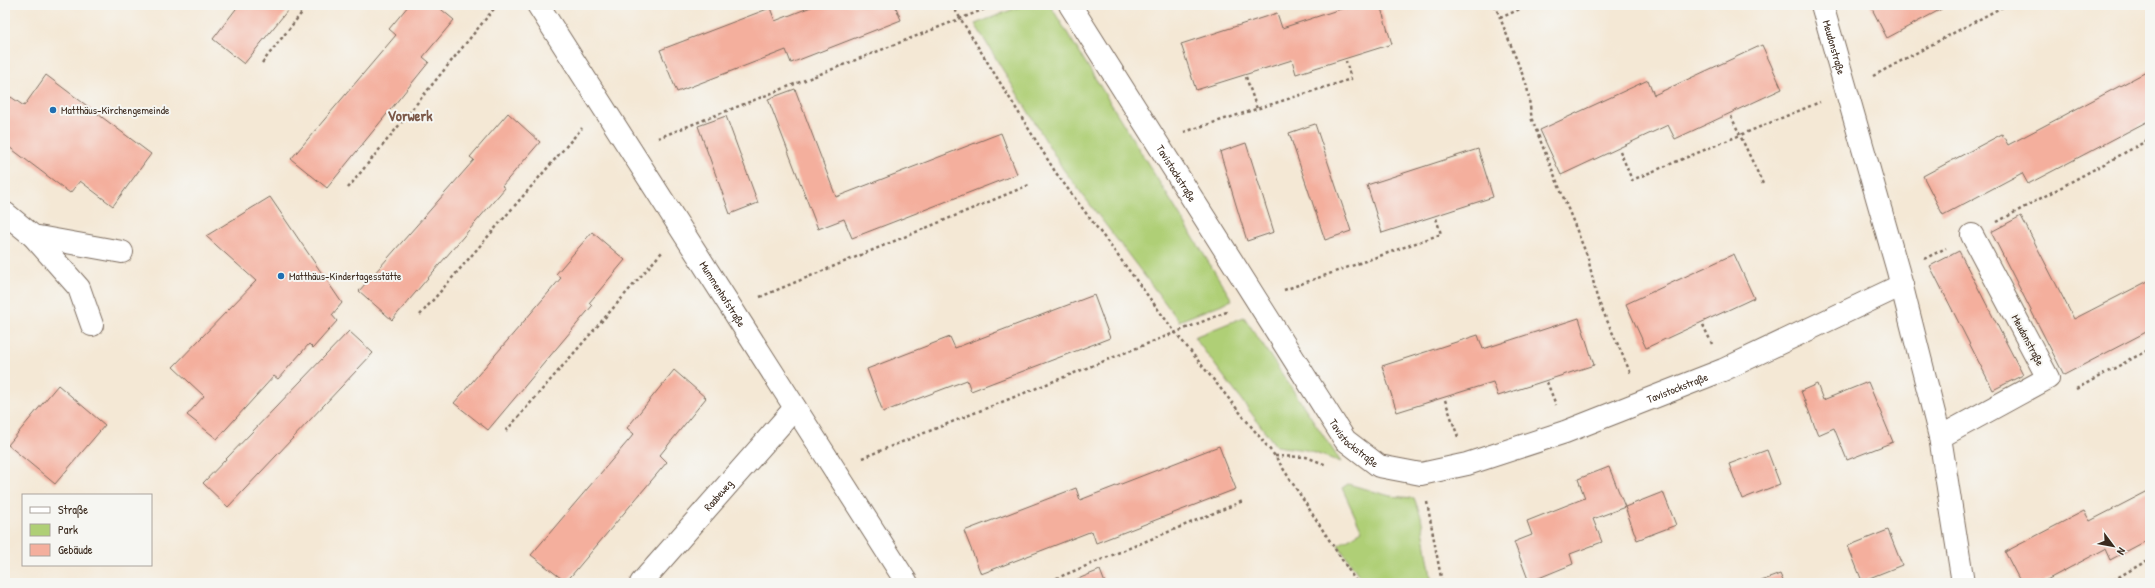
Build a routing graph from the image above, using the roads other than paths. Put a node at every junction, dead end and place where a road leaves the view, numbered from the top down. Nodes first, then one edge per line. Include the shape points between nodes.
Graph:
1 (538, 5) edge
2 (1070, 5) edge
3 (1822, 5) edge
4 (5, 213) edge
5 (1972, 235) road end
6 (33, 236) junction
7 (122, 252) dead end
8 (1900, 278) junction
9 (92, 325) dead end
10 (795, 408) junction
11 (1940, 438) junction
12 (641, 583) edge
13 (907, 583) edge
14 (1963, 583) edge

1 - 10 street, Mummenhofstraße
2 - 8 street, Tavistockstraße via 1345,440 1379,466 1422,474 1467,464 1565,432 1730,366
3 - 8 street, Meudonstraße
4 - 6 street
5 - 11 street, Meudonstraße via 2048,378
6 - 7 street
6 - 9 street via 79,288
8 - 11 street, Meudonstraße
10 - 12 street, Raabeweg
10 - 13 street, Mummenhofstraße
11 - 14 street, Meudonstraße

